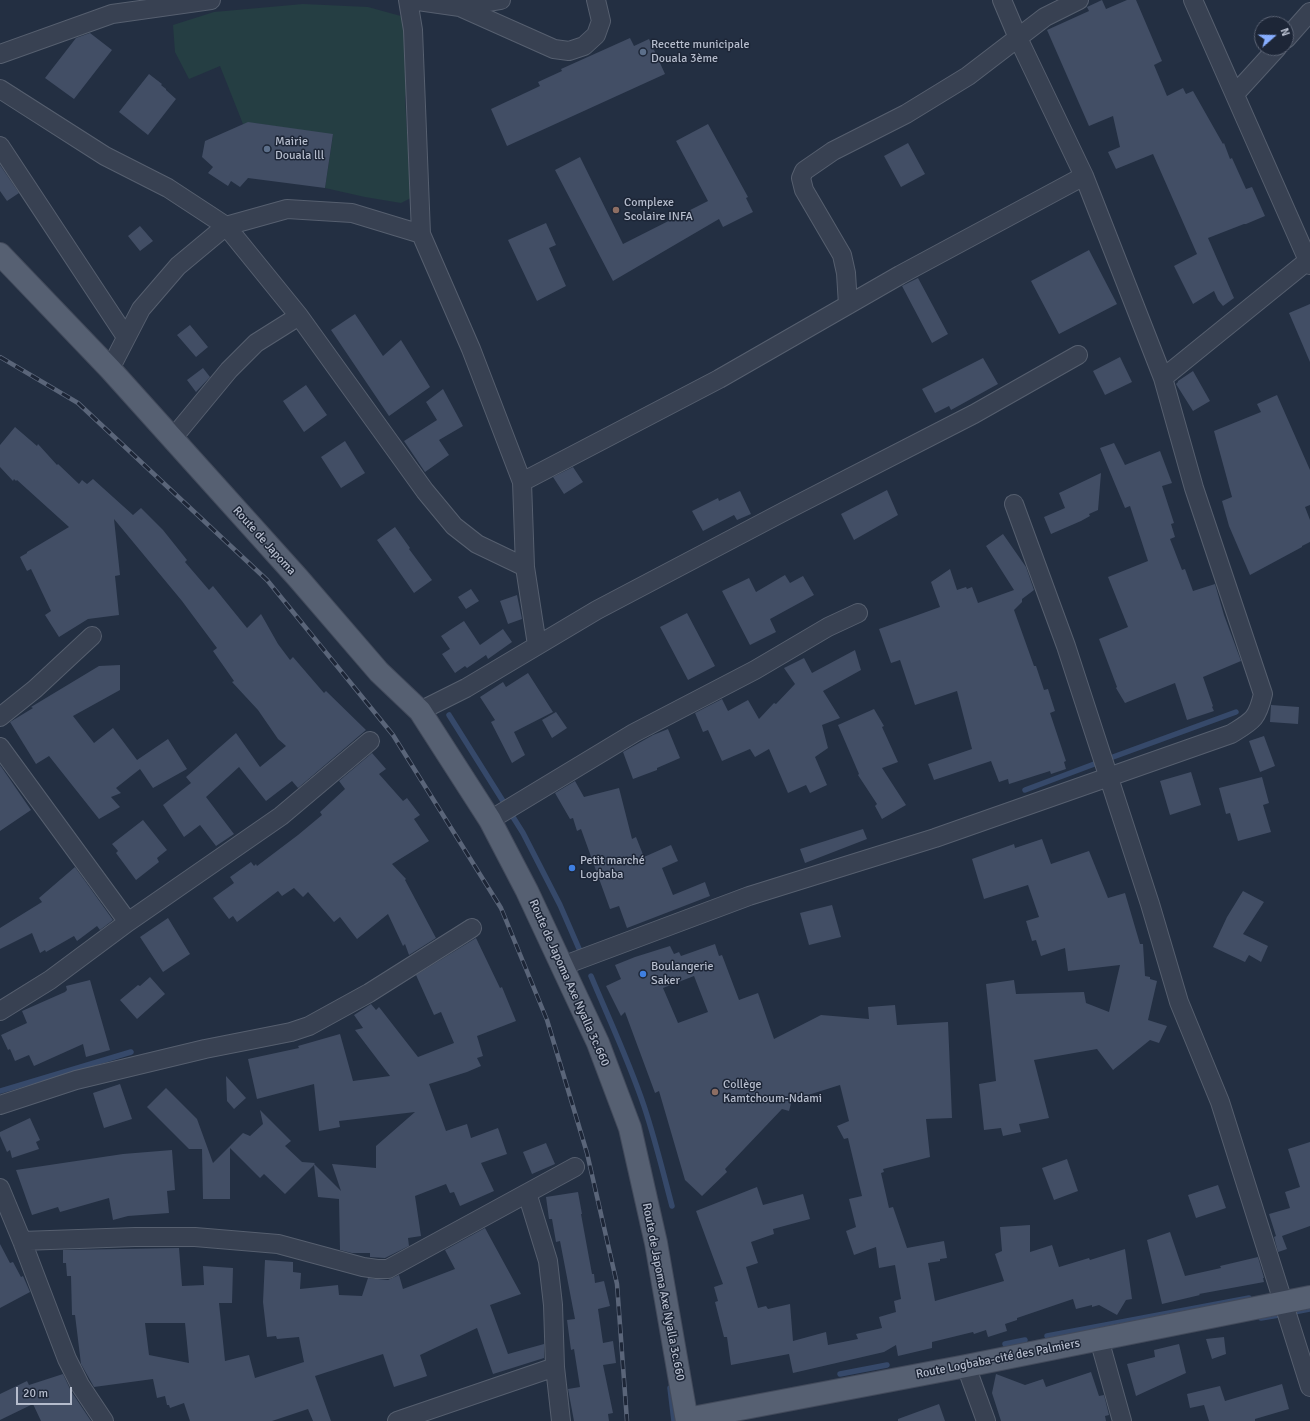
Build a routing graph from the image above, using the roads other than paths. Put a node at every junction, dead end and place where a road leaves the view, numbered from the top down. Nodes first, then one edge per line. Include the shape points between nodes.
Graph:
1 (210, 0) edge
2 (410, 0) edge
3 (501, 0) edge
4 (596, 0) edge
5 (1002, 0) edge
6 (1079, 0) edge
7 (1193, 0) edge
8 (460, 7) junction
9 (1310, 12) edge
10 (1294, 30) edge
11 (1018, 38) junction
12 (0, 54) edge
13 (1270, 56) edge
14 (0, 90) edge
15 (1235, 94) junction
16 (0, 146) edge
17 (1084, 176) junction
18 (226, 226) junction
19 (421, 234) junction
20 (0, 254) edge
21 (1309, 262) edge
22 (848, 305) junction
23 (299, 316) junction
24 (126, 337) junction
25 (1078, 355) dead end
26 (110, 369) junction
27 (1163, 378) junction
28 (172, 438) junction
29 (522, 482) junction
30 (1014, 504) dead end
31 (525, 567) junction
32 (858, 613) dead end
33 (92, 636) dead end
34 (537, 646) junction
35 (420, 711) junction
36 (0, 717) edge
37 (370, 740) dead end
38 (0, 747) edge
39 (1108, 778) junction
40 (490, 820) junction
41 (128, 922) junction
42 (472, 928) dead end
43 (562, 966) junction
44 (0, 1011) edge
45 (0, 1104) edge
46 (575, 1167) dead end
47 (526, 1193) junction
48 (2, 1196) edge
49 (22, 1240) junction
50 (1310, 1298) edge
51 (1284, 1302) junction
52 (1099, 1339) junction
53 (966, 1366) junction
54 (555, 1367) junction
55 (1310, 1387) edge
56 (687, 1420) edge
57 (104, 1421) edge
58 (397, 1421) edge
59 (561, 1421) edge
60 (986, 1421) edge
61 (1122, 1421) edge

1 - 12 street via 112,14
2 - 8 street
2 - 19 street
3 - 8 street
4 - 8 street via 601,21 596,35 584,46 569,51 554,49
5 - 11 street
6 - 11 street via 1045,17
7 - 15 street
9 - 10 street
11 - 17 street
11 - 22 street via 968,76 906,114 833,151 804,171 801,178 804,190 842,255
13 - 15 street
14 - 18 street via 105,156 168,188
15 - 21 street
16 - 24 street
17 - 22 street
17 - 27 street
18 - 19 street via 287,209 352,213
18 - 23 street
18 - 24 street via 178,266 141,309
19 - 29 street via 471,349
20 - 26 main road, Route de Japoma
21 - 27 street
22 - 29 street via 719,379
23 - 28 street via 256,343 229,370
23 - 31 street via 425,491 454,526 478,544
24 - 26 street
25 - 34 street via 974,414 597,610
26 - 28 main road, Route de Japoma
27 - 39 street via 1194,488 1263,694 1260,707 1252,721 1231,734
28 - 35 main road, Route de Japoma via 379,672
29 - 31 street
30 - 39 street via 1066,646
31 - 34 street
32 - 40 street via 634,733
33 - 36 street
34 - 35 street via 466,688
35 - 40 main road, Route de Japoma Axe Nyalla 3c.660
37 - 41 street via 281,816
38 - 41 street
39 - 43 street via 935,838 749,896
39 - 51 street via 1179,1002 1220,1102
40 - 43 main road, Route de Japoma Axe Nyalla 3c.660
41 - 44 street via 50,980
42 - 45 street via 309,1026 292,1032 205,1049 76,1080
43 - 56 main road, Route de Japoma Axe Nyalla 3c.660 via 598,1043 630,1128 656,1243
46 - 47 street
47 - 49 street via 388,1269 363,1267 271,1243 195,1237
47 - 54 street via 548,1261 553,1305
48 - 49 street
49 - 57 street via 67,1359 80,1385
50 - 51 main road, Route Logbaba-cité des Palmiers
51 - 52 main road, Route Logbaba-cité des Palmiers
51 - 55 street
52 - 53 main road, Route Logbaba-cité des Palmiers
52 - 61 street
53 - 56 main road, Route Logbaba-cité des Palmiers
53 - 60 street
54 - 58 street
54 - 59 street

